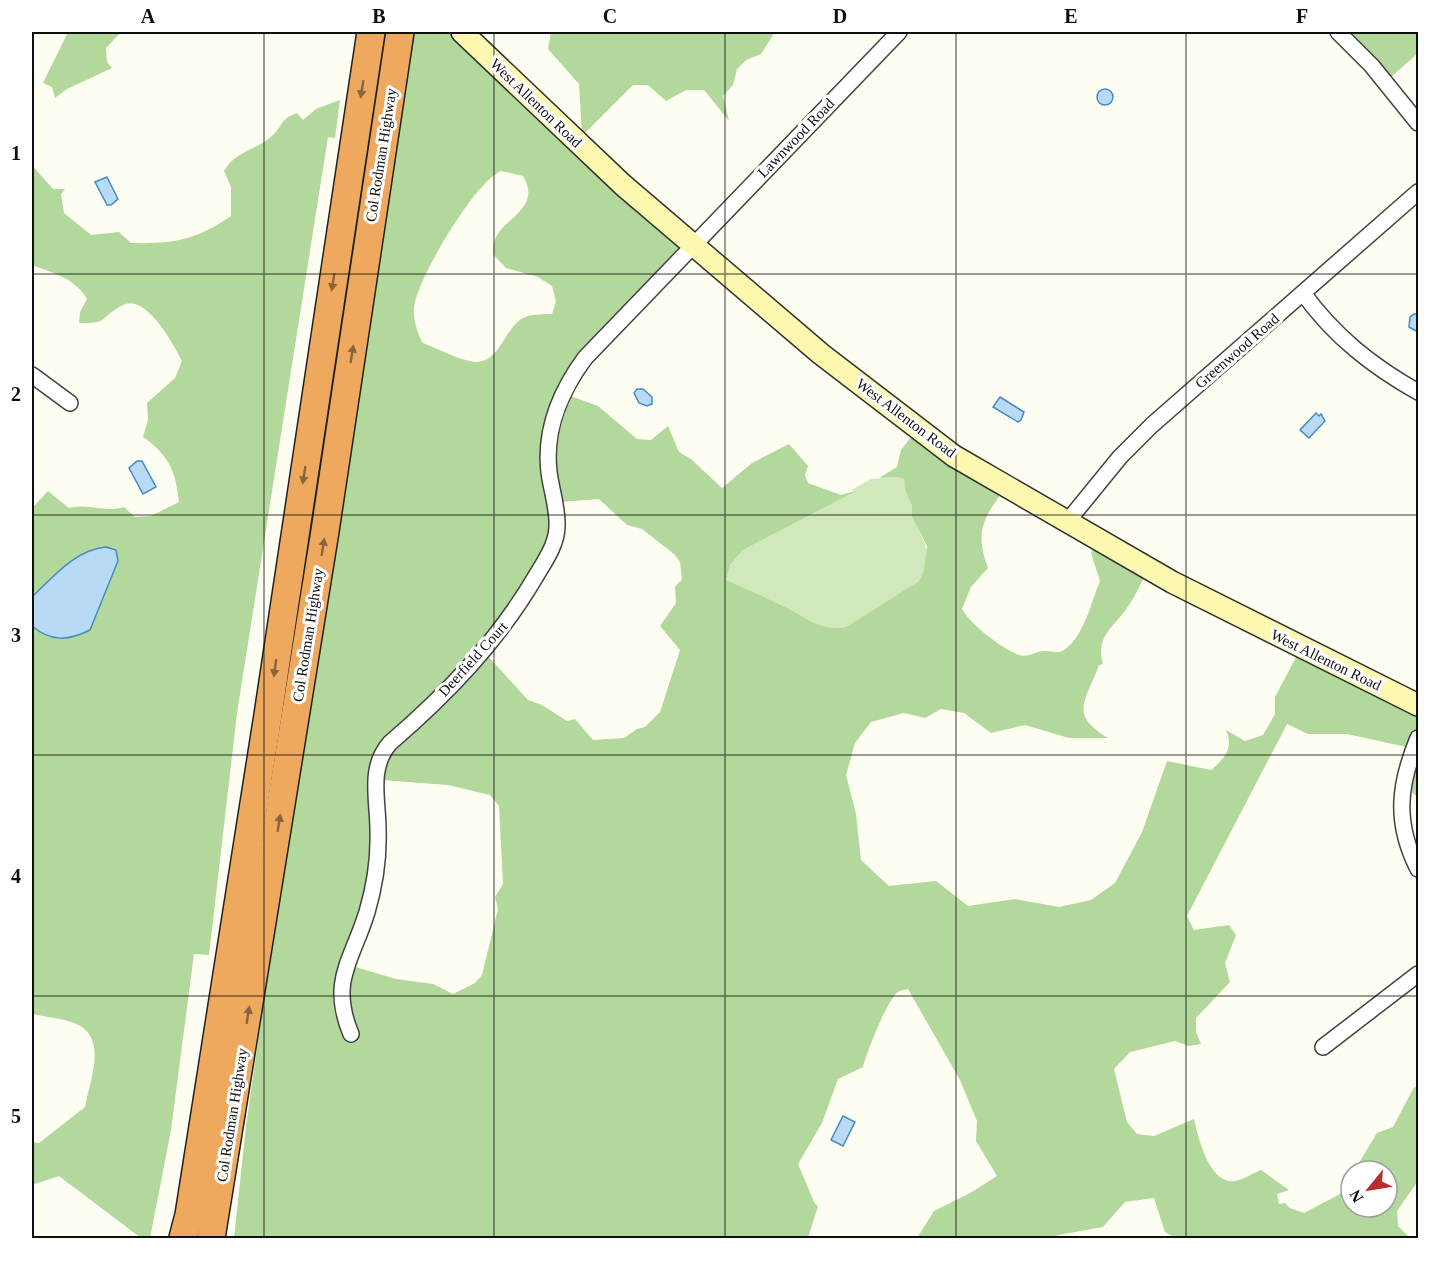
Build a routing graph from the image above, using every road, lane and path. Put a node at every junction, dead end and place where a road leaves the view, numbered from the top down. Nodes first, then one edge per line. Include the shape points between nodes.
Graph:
1 (370, 32) edge
2 (400, 32) edge
3 (462, 32) edge
4 (899, 32) edge
5 (1338, 32) edge
6 (1419, 123) edge
7 (1419, 192) edge
8 (693, 245) junction
9 (1303, 293) junction
10 (32, 375) edge
11 (1419, 392) edge
12 (70, 403) dead end
13 (1067, 522) junction
14 (1419, 705) edge
15 (1419, 738) edge
16 (1419, 869) edge
17 (1419, 974) edge
18 (351, 1034) dead end
19 (1323, 1047) dead end
20 (183, 1239) edge
21 (211, 1239) edge

1 -> 20 highway, Col Rodman Highway via 268,715
21 -> 2 highway, Col Rodman Highway
3 - 8 street, West Allenton Road via 623,185
4 - 8 street, Lawnwood Road
5 - 6 street
7 - 9 street, Greenwood Road
8 - 13 street, West Allenton Road via 822,354 954,456
8 - 18 street, Deerfield Court via 585,358 561,395 551,425 548,455 558,525 555,539 516,610 480,657 390,743 377,762 376,878 342,982 342,1014
9 - 11 street via 1338,336 1372,364
9 - 13 street, Greenwood Road via 1152,425
10 - 12 street
13 - 14 street, West Allenton Road via 1172,582
15 - 16 street via 1403,780 1401,800 1407,840
17 - 19 street

